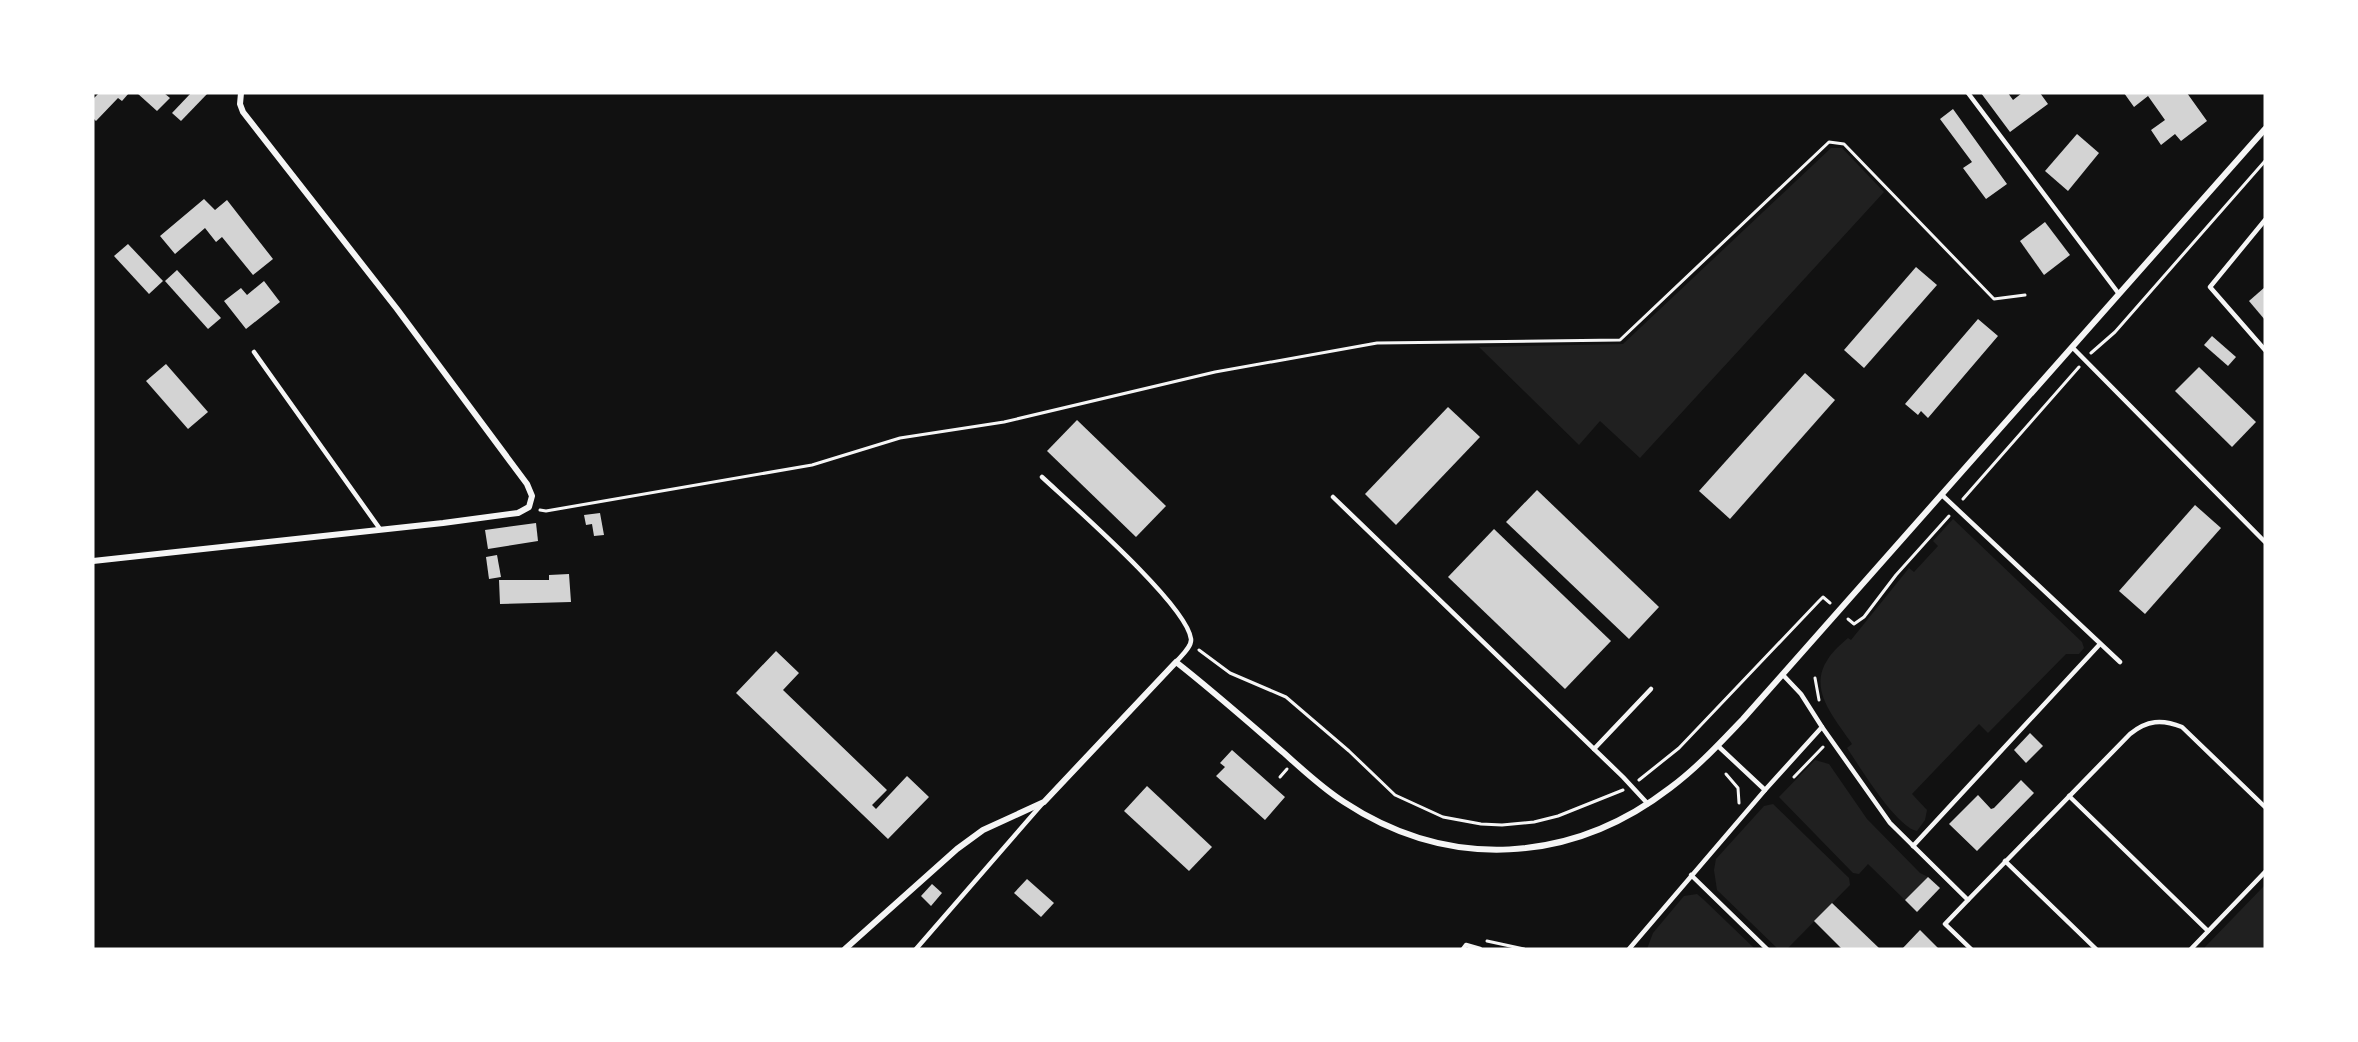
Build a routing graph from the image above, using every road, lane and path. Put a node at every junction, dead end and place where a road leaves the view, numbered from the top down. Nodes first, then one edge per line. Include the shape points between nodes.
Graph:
1 (241, 93) edge
2 (1968, 93) edge
3 (2265, 129) edge
4 (2265, 161) edge
5 (2265, 220) edge
6 (2119, 294) junction
7 (2025, 295) dead end
8 (2073, 346) junction
9 (2095, 348) dead end
10 (2265, 350) edge
11 (254, 352) dead end
12 (2075, 371) dead end
13 (2055, 394) dead end
14 (1042, 477) dead end
15 (1942, 495) junction
16 (1333, 497) dead end
17 (529, 507) junction
18 (380, 529) junction
19 (2265, 542) edge
20 (93, 561) edge
21 (1832, 605) dead end
22 (2100, 644) junction
23 (1199, 650) dead end
24 (1176, 662) junction
25 (2120, 662) dead end
26 (1783, 675) junction
27 (1651, 689) dead end
28 (1822, 727) junction
29 (1718, 746) junction
30 (1594, 749) junction
31 (1637, 781) dead end
32 (1626, 788) dead end
33 (1765, 790) junction
34 (2069, 796) junction
35 (1044, 802) junction
36 (1648, 804) junction
37 (2265, 807) edge
38 (1913, 846) junction
39 (2005, 861) junction
40 (2265, 872) edge
41 (1691, 875) junction
42 (1968, 900) junction
43 (2208, 931) junction
44 (845, 949) edge
45 (916, 949) edge
46 (1462, 949) edge
47 (1480, 949) edge
48 (1629, 949) edge
49 (1767, 949) edge
50 (1971, 949) edge
51 (2096, 949) edge
52 (2191, 949) edge

1 - 17 street via 243,112 527,484 532,496
2 - 6 lane
3 - 6 street
4 - 9 path via 2115,332
5 - 10 lane via 2210,287
6 - 8 street
7 - 17 path via 1994,299 1844,144 1829,142 1620,340 1377,344 1181,380 961,430 900,438 812,465 546,511
8 - 15 street
8 - 19 lane
11 - 18 lane
12 - 13 path
14 - 24 lane via 1155,586 1180,616 1191,639
15 - 22 lane
15 - 26 street
16 - 30 lane
17 - 18 street via 518,513
18 - 20 street
21 - 31 path via 1823,597 1679,747
22 - 25 lane
22 - 38 lane
23 - 32 path via 1224,669 1286,697 1395,795 1443,817 1481,824 1528,824
24 - 35 street
24 - 36 street via 1331,793 1372,819 1419,838 1483,850 1546,846 1601,829
26 - 28 lane
26 - 29 street
27 - 30 lane
28 - 33 lane
28 - 38 lane via 1874,803
29 - 33 lane
29 - 36 street
30 - 36 lane
33 - 41 lane
34 - 37 lane via 2138,727 2158,721 2182,727
34 - 39 lane
34 - 43 lane
35 - 44 street via 983,830 957,849
35 - 45 lane
38 - 42 lane
39 - 42 lane
39 - 51 lane
40 - 43 lane
41 - 48 lane
41 - 49 lane
42 - 50 lane via 1945,924
43 - 52 lane
46 - 47 lane via 1466,945

